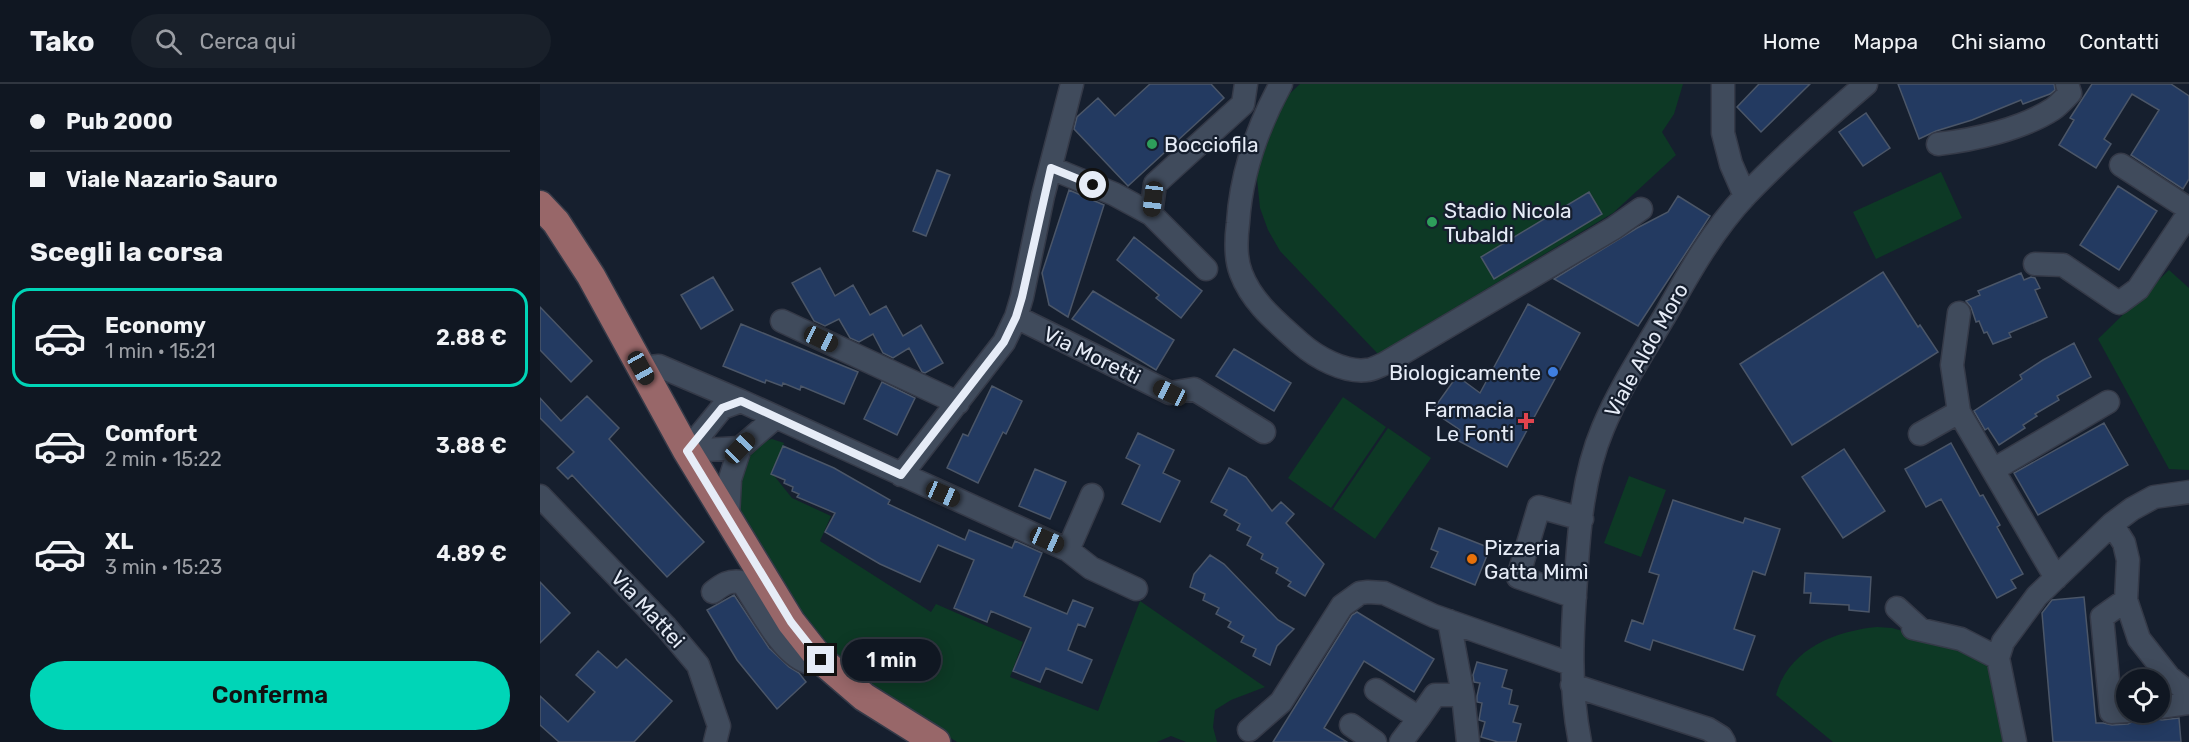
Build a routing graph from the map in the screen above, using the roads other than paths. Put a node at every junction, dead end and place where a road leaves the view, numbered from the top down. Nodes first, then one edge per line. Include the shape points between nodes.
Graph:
1 (1072, 84) edge
2 (1246, 84) edge
3 (1281, 84) edge
4 (1866, 84) edge
5 (2067, 84) edge
6 (1724, 85) edge
7 (1938, 144) dead end
8 (2121, 165) dead end
9 (1051, 168) junction
10 (1745, 196) junction
11 (540, 205) edge
12 (1641, 209) dead end
13 (2189, 211) edge
14 (1151, 214) junction
15 (2035, 264) dead end
16 (1206, 269) dead end
17 (1959, 313) dead end
18 (1016, 317) junction
19 (782, 321) dead end
20 (641, 368) junction
21 (741, 401) junction
22 (2108, 402) dead end
23 (958, 403) junction
24 (1959, 412) junction
25 (776, 417) junction
26 (1264, 432) dead end
27 (1920, 434) dead end
28 (740, 448) junction
29 (687, 451) junction
30 (1993, 470) junction
31 (901, 475) junction
32 (2189, 492) edge
33 (1092, 495) dead end
34 (540, 496) edge
35 (728, 516) junction
36 (1582, 519) junction
37 (2112, 524) junction
38 (1068, 550) junction
39 (2056, 578) junction
40 (1136, 589) dead end
41 (713, 592) dead end
42 (1575, 597) junction
43 (2126, 600) junction
44 (1897, 608) dead end
45 (1449, 621) junction
46 (1998, 658) junction
47 (821, 660) junction
48 (2158, 669) edge
49 (1572, 674) junction
50 (2170, 682) edge
51 (1376, 690) dead end
52 (2189, 693) edge
53 (1463, 695) junction
54 (2189, 703) edge
55 (2170, 706) edge
56 (2116, 707) edge
57 (1419, 718) junction
58 (1351, 726) dead end
59 (1249, 730) dead end
60 (715, 742) edge
61 (936, 742) edge
62 (1375, 742) edge
63 (1401, 742) edge
64 (1468, 742) edge
65 (1580, 742) edge
66 (1724, 742) edge
67 (2015, 742) edge

1 - 9 street
2 - 14 street via 1243,104 1155,184
3 - 12 street via 1257,133 1240,197 1236,242 1240,272 1271,317 1324,360 1366,370 1384,364
4 - 10 street, Viale Aldo Moro
5 - 7 street via 2070,93 2055,109 2011,128
6 - 10 street via 1723,133
8 - 13 street
9 - 14 street
9 - 18 street
10 - 36 street, Viale Aldo Moro via 1696,260 1616,401 1595,449
11 - 20 main road via 556,222 591,276
13 - 15 street via 2138,289 2119,303 2063,265
14 - 16 street
17 - 24 street via 1952,365
18 - 23 street via 1004,342
18 - 26 street, Via Moretti via 1170,393 1194,389
19 - 23 street
20 - 21 street via 659,366
20 - 29 main road
21 - 25 street
21 - 29 street via 722,408
22 - 30 street
23 - 31 street
24 - 27 street
24 - 30 street
25 - 28 street
25 - 31 street
28 - 29 street
28 - 35 street via 730,479
29 - 35 main road
30 - 39 street
31 - 38 street
32 - 37 street via 2154,498
33 - 38 street
34 - 60 street, Via Mattei via 698,665 719,726
35 - 47 main road via 791,622
36 - 42 street, Viale Aldo Moro
36 - 42 street via 1539,507 1518,578
37 - 39 street
37 - 43 street via 2124,543 2128,560
38 - 40 street via 1091,568
39 - 46 street via 2037,596 2003,642
41 - 47 street via 732,580 742,582 791,652 808,662
42 - 49 street, Viale Aldo Moro
43 - 48 street via 2139,639
43 - 56 street via 2102,617 2111,712
44 - 46 street via 1917,628 1961,639
45 - 49 street
45 - 53 street
45 - 59 street via 1384,593 1354,596 1342,606 1281,702
46 - 67 street
47 - 61 main road via 864,697
49 - 65 street, Viale Aldo Moro
49 - 66 street via 1708,729
50 - 52 street
51 - 57 street
53 - 57 street via 1435,696
53 - 64 street
54 - 55 street
57 - 63 street
58 - 62 street

